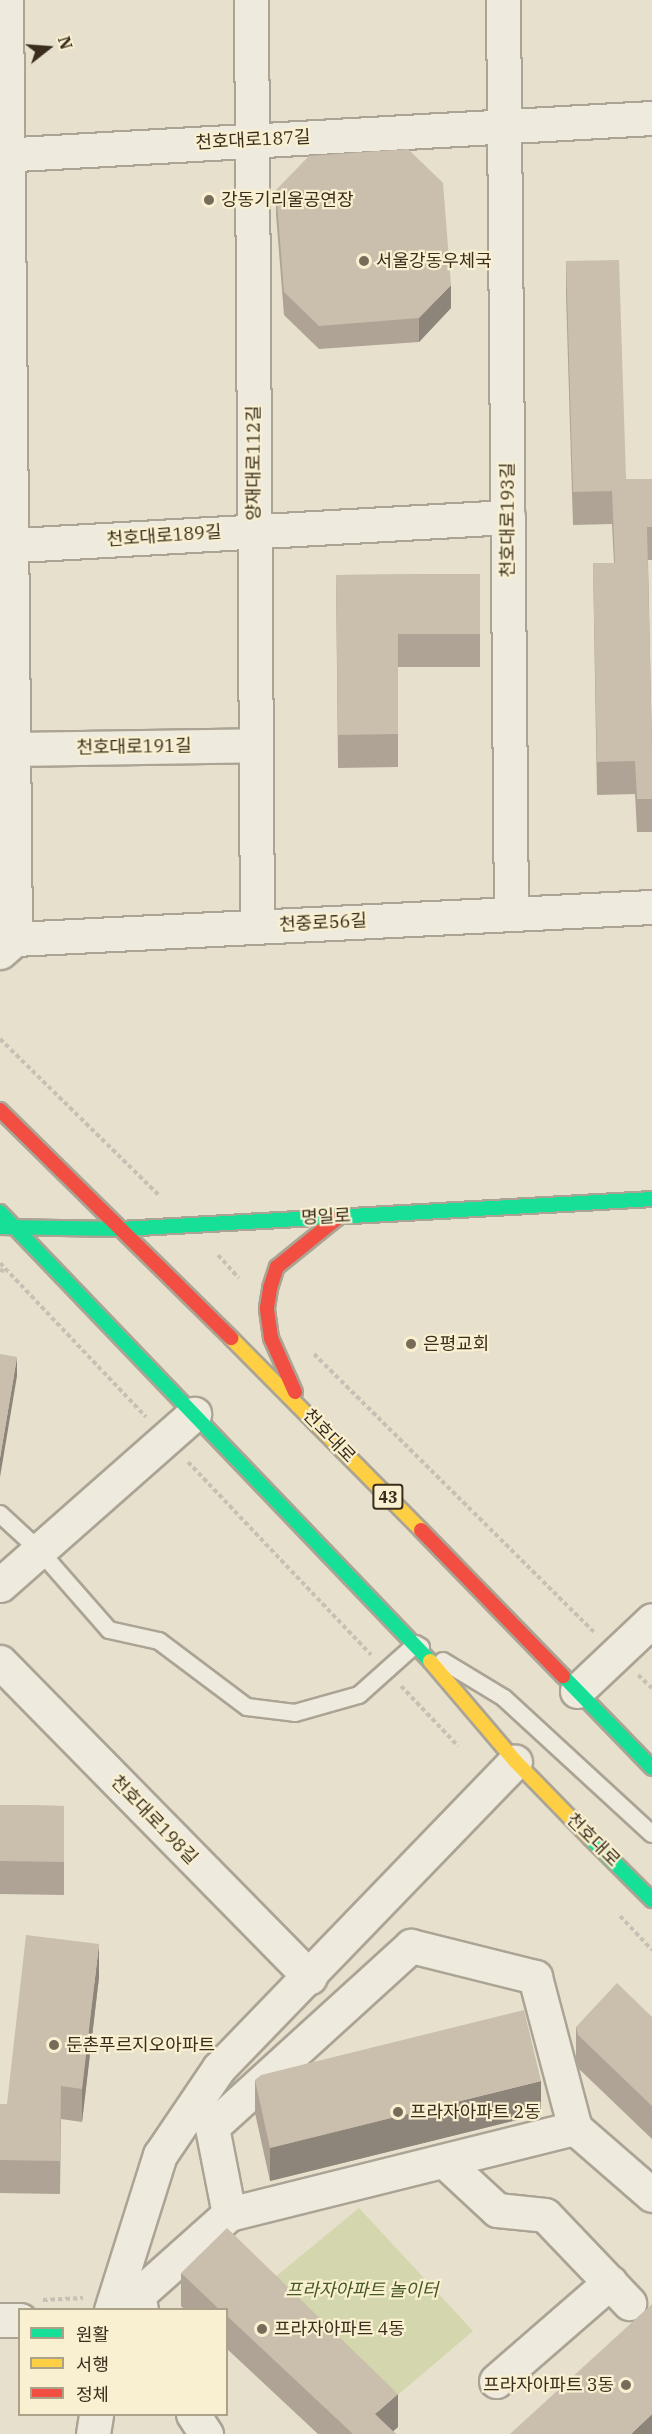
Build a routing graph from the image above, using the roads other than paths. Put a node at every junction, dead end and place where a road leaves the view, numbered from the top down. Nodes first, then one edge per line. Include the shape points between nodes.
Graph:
1 (6, 0) edge
2 (250, 0) edge
3 (503, 0) edge
4 (652, 118) edge
5 (506, 126) junction
6 (251, 140) junction
7 (4, 155) edge
8 (508, 517) junction
9 (254, 530) junction
10 (6, 546) edge
11 (256, 745) junction
12 (13, 749) junction
13 (652, 907) edge
14 (511, 914) junction
15 (257, 927) junction
16 (7, 945) edge
17 (0, 1110) edge
18 (652, 1199) edge
19 (0, 1212) edge
20 (340, 1216) junction
21 (0, 1227) edge
22 (15, 1227) junction
23 (121, 1229) junction
24 (304, 1410) junction
25 (194, 1414) junction
26 (0, 1514) edge
27 (39, 1550) junction
28 (0, 1585) edge
29 (652, 1620) edge
30 (416, 1644) junction
31 (0, 1662) edge
32 (577, 1691) junction
33 (652, 1768) edge
34 (504, 1773) junction
35 (652, 1834) edge
36 (652, 1900) edge
37 (310, 1977) junction
38 (575, 2128) junction
39 (444, 2160) junction
40 (652, 2195) edge
41 (229, 2214) junction
42 (112, 2308) edge
43 (141, 2308) edge
44 (0, 2320) edge
45 (18, 2320) edge
46 (496, 2381) dead end
47 (96, 2416) edge
48 (194, 2416) edge
49 (93, 2434) edge
50 (206, 2434) edge

1 - 7 street
2 - 6 street, 양재대로112길
3 - 5 street
4 - 5 street, 천호대로187길
5 - 6 street, 천호대로187길
5 - 8 street, 천호대로193길
6 - 7 street, 천호대로187길
6 - 9 street, 양재대로112길
7 - 10 street
8 - 9 street, 천호대로189길
8 - 14 street, 천호대로193길
9 - 10 street, 천호대로189길
9 - 11 street, 양재대로112길
10 - 12 street
11 - 12 street, 천호대로191길
11 - 15 street, 양재대로112길
12 - 16 street
13 - 14 street, 천중로56길
14 - 15 street, 천중로56길
15 - 16 street, 천중로56길
17 - 23 main road, 천호대로 / 43
18 - 20 main road, 명일로
19 - 22 main road, 천호대로
20 - 23 main road, 명일로
20 - 24 main road via 277,1267 267,1308 271,1338
21 - 22 main road, 명일로
22 - 23 main road, 명일로
22 - 25 main road, 천호대로
23 - 24 main road, 천호대로 / 43
24 - 32 main road, 천호대로 / 43
25 - 27 street
25 - 30 main road, 천호대로
26 - 27 lane
27 - 28 street
27 - 30 lane via 109,1630 159,1641 246,1707 295,1713 359,1695
29 - 32 street
30 - 34 main road, 천호대로
30 - 35 lane via 504,1698
31 - 37 street, 천호대로198길
32 - 33 main road, 천호대로 / 43
34 - 36 main road, 천호대로
34 - 37 street
37 - 42 street via 219,2068 160,2155
38 - 39 street
38 - 40 street
38 - 41 street via 535,1977 411,1946 212,2127
39 - 41 street
39 - 46 street via 497,2210 545,2215 619,2292
41 - 43 street via 138,2295
44 - 45 street
47 - 49 street
48 - 50 street

